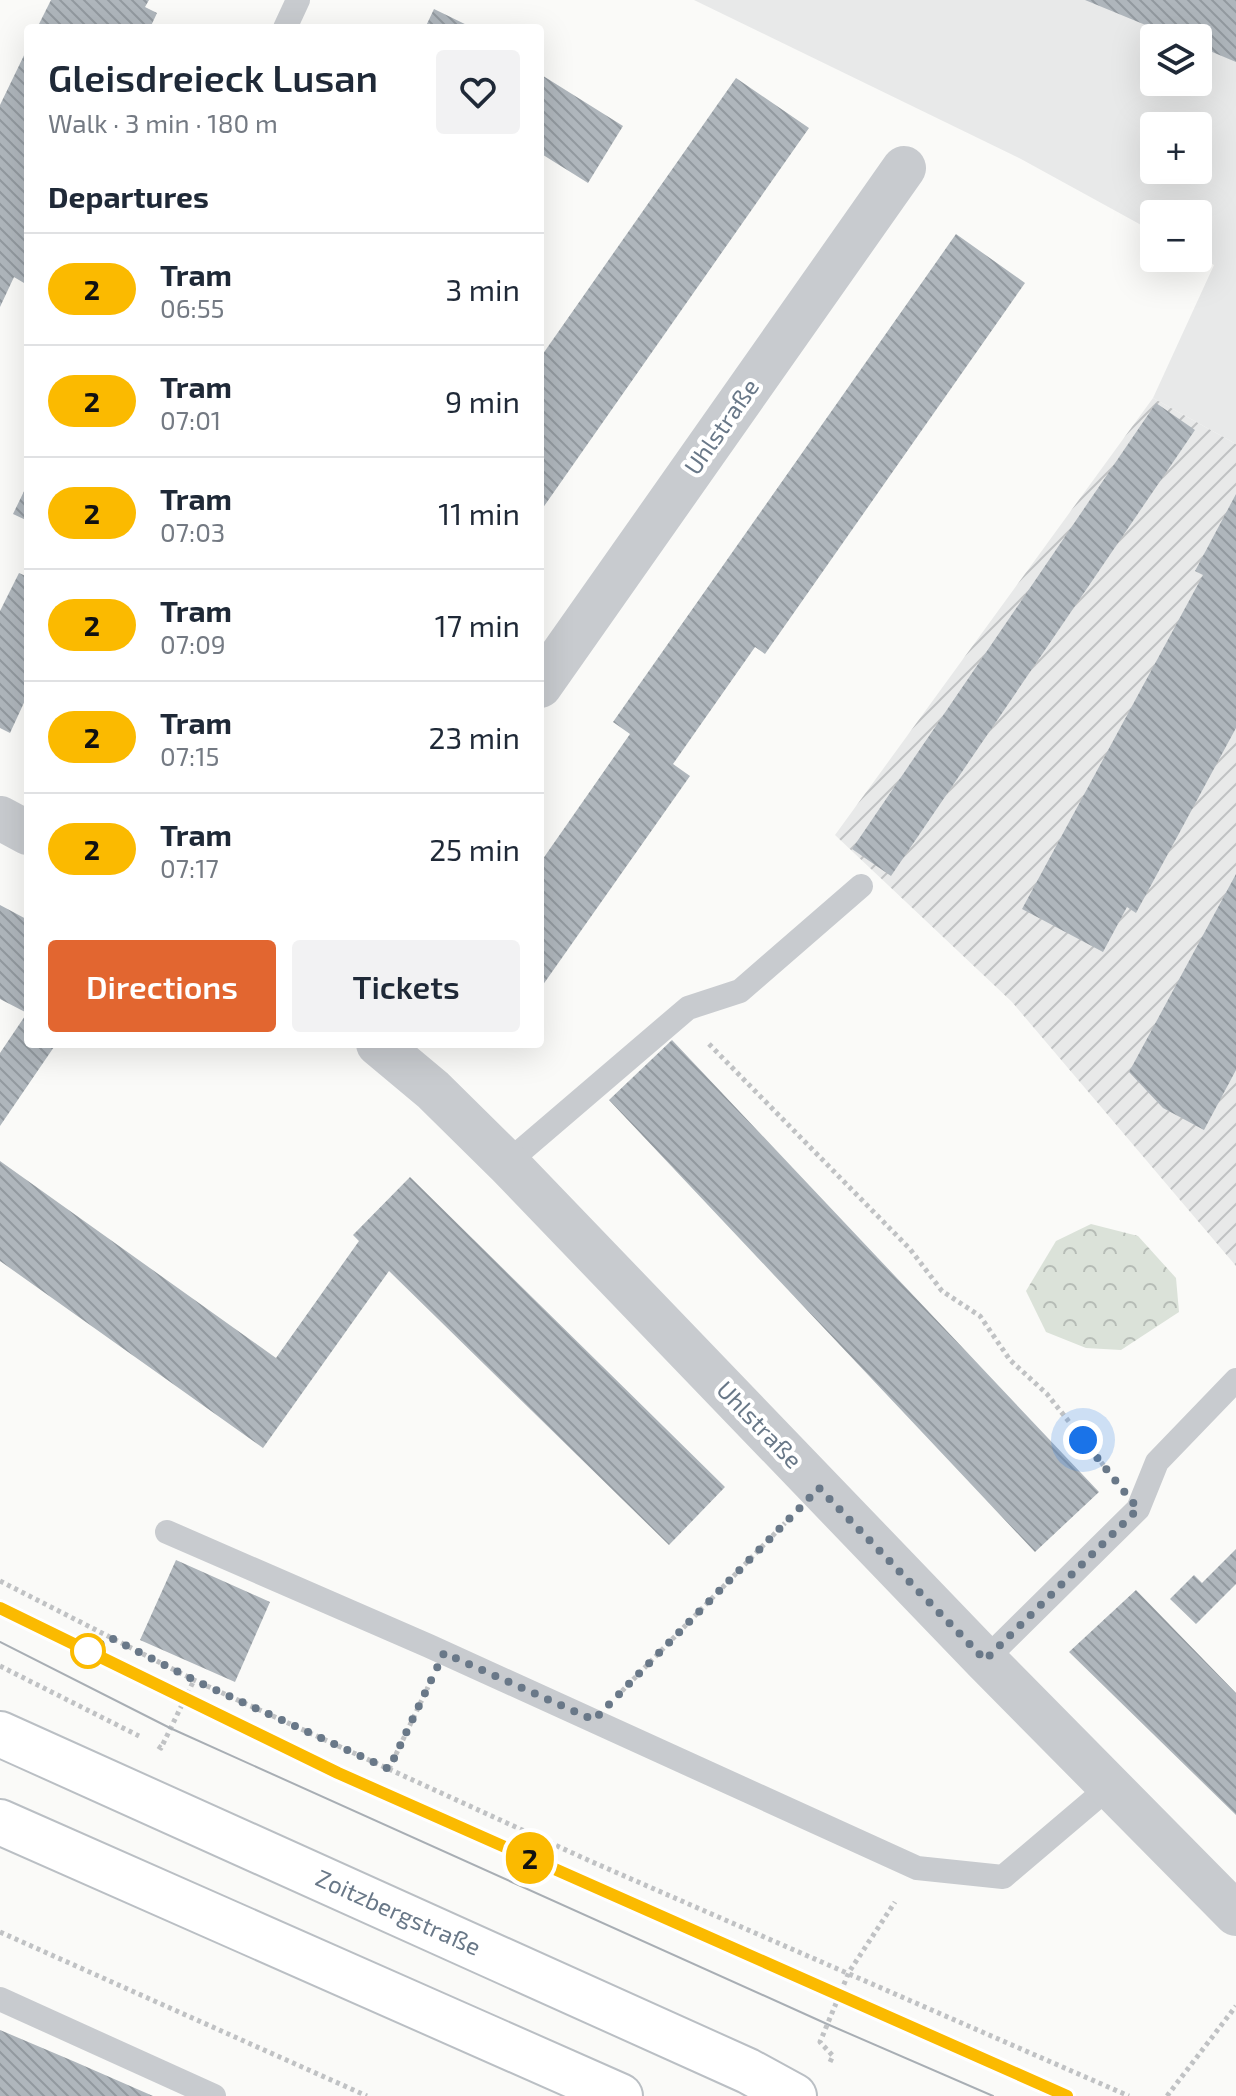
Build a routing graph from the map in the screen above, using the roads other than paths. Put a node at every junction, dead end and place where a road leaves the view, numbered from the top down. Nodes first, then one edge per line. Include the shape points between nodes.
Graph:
1 (298, 0) edge
2 (287, 24) edge
3 (904, 168) dead end
4 (544, 680) edge
5 (0, 818) edge
6 (24, 831) edge
7 (861, 886) dead end
8 (383, 1048) edge
9 (507, 1163) junction
10 (1236, 1380) edge
11 (167, 1532) dead end
12 (985, 1660) junction
13 (0, 1734) edge
14 (1109, 1787) junction
15 (0, 1822) edge
16 (1236, 1914) edge
17 (0, 1999) edge
18 (214, 2096) edge
19 (620, 2096) edge
20 (794, 2096) edge

1 - 2 lane
3 - 4 street, Uhlstraße
5 - 6 street
7 - 9 lane via 740,991 680,1014
8 - 9 street, Uhlstraße
9 - 12 street, Uhlstraße
10 - 12 lane via 1157,1462 1138,1509
11 - 14 lane via 917,1868 1003,1877
12 - 14 street, Uhlstraße
13 - 20 main road, Zoitzbergstraße
14 - 16 street, Uhlstraße
15 - 19 main road
17 - 18 lane

